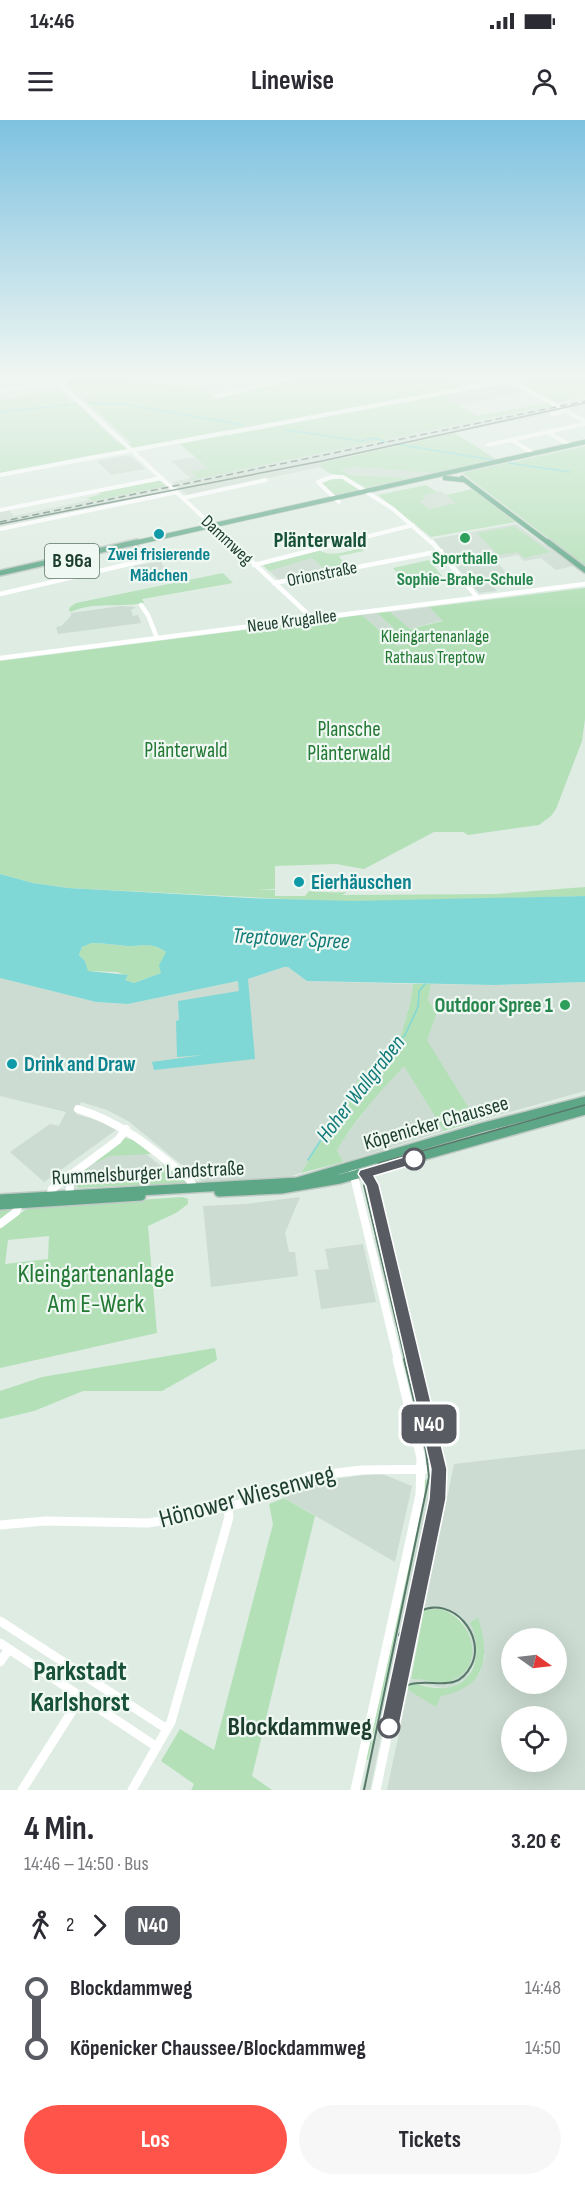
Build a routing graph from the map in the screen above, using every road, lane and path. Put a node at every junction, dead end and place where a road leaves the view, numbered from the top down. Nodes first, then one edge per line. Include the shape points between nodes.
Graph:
1 (106, 455) edge
2 (137, 455) edge
3 (526, 455) edge
4 (460, 470) junction
5 (0, 475) edge
6 (162, 478) junction
7 (266, 480) dead end
8 (464, 480) junction
9 (177, 492) junction
10 (369, 493) junction
11 (183, 498) junction
12 (337, 500) junction
13 (0, 510) edge
14 (413, 525) junction
15 (214, 527) junction
16 (0, 529) edge
17 (441, 551) junction
18 (159, 557) dead end
19 (254, 565) junction
20 (585, 570) edge
21 (0, 575) edge
22 (274, 583) junction
23 (585, 584) edge
24 (0, 594) edge
25 (477, 597) junction
26 (141, 605) dead end
27 (312, 618) junction
28 (157, 638) junction
29 (1, 656) edge
30 (585, 1101) edge
31 (78, 1109) dead end
32 (585, 1110) edge
33 (126, 1130) junction
34 (354, 1165) junction
35 (71, 1174) junction
36 (365, 1174) junction
37 (354, 1177) junction
38 (296, 1185) junction
39 (194, 1188) junction
40 (50, 1196) junction
41 (69, 1197) junction
42 (0, 1199) edge
43 (19, 1204) junction
44 (0, 1205) edge
45 (0, 1224) edge
46 (422, 1469) junction
47 (439, 1469) junction
48 (228, 1507) junction
49 (0, 1525) edge
50 (0, 1621) edge
51 (0, 1643) edge
52 (9, 1649) junction
53 (0, 1662) edge
54 (81, 1697) junction
55 (167, 1729) junction
56 (157, 1747) junction
57 (22, 1790) edge
58 (132, 1790) edge
59 (355, 1790) edge
60 (376, 1790) edge

1 - 5 street
2 - 6 street, Dammweg
3 - 4 main road, B 96a
4 - 8 main road
4 - 10 main road, B 96a
6 - 9 street, Dammweg
6 - 13 street
7 - 11 street
8 - 10 main road, B 96a via 448,477
8 - 20 main road, B 96a
9 - 11 street, Dammweg
9 - 16 street
10 - 12 main road, B 96a
10 - 12 street via 342,477 318,482
10 - 14 street
11 - 15 street, Dammweg
12 - 15 main road, B 96a
14 - 17 street
14 - 19 street
15 - 19 street, Dammweg
15 - 21 main road, B 96a
17 - 22 street, Orionstraße
17 - 25 street
18 - 24 street
19 - 22 street, Dammweg
22 - 27 street, Dammweg
23 - 25 street, Neue Krugallee
25 - 27 street, Neue Krugallee
26 - 28 street
27 - 28 street, Neue Krugallee
28 - 29 street, Neue Krugallee
30 - 34 main road, Köpenicker Chaussee
31 - 33 street via 100,1115
32 - 36 main road, Köpenicker Chaussee
33 - 35 street
33 - 39 street via 189,1179
34 - 36 street
34 - 37 street
34 - 38 main road, Köpenicker Chaussee
35 - 40 street via 52,1189
35 - 41 street
36 - 37 main road, Köpenicker Chaussee
36 - 47 street via 372,1185
37 - 38 main road, Köpenicker Chaussee
37 - 46 street
38 - 39 main road, Rummelsburger Landstraße
38 - 41 main road, Rummelsburger Landstraße
39 - 41 main road, Rummelsburger Landstraße
40 - 41 main road, Rummelsburger Landstraße
40 - 42 main road, Rummelsburger Landstraße
41 - 43 main road, Rummelsburger Landstraße
43 - 44 main road, Rummelsburger Landstraße
43 - 45 street via 16,1212
46 - 47 street
46 - 48 street, Hönower Wiesenweg via 310,1476
46 - 59 street via 420,1495
47 - 60 street via 437,1499
48 - 49 street, Hönower Wiesenweg via 148,1523 73,1521
48 - 55 street via 229,1517
50 - 55 street
51 - 52 street
52 - 53 street
52 - 54 street
54 - 56 street
54 - 57 street
55 - 56 street
56 - 58 street

